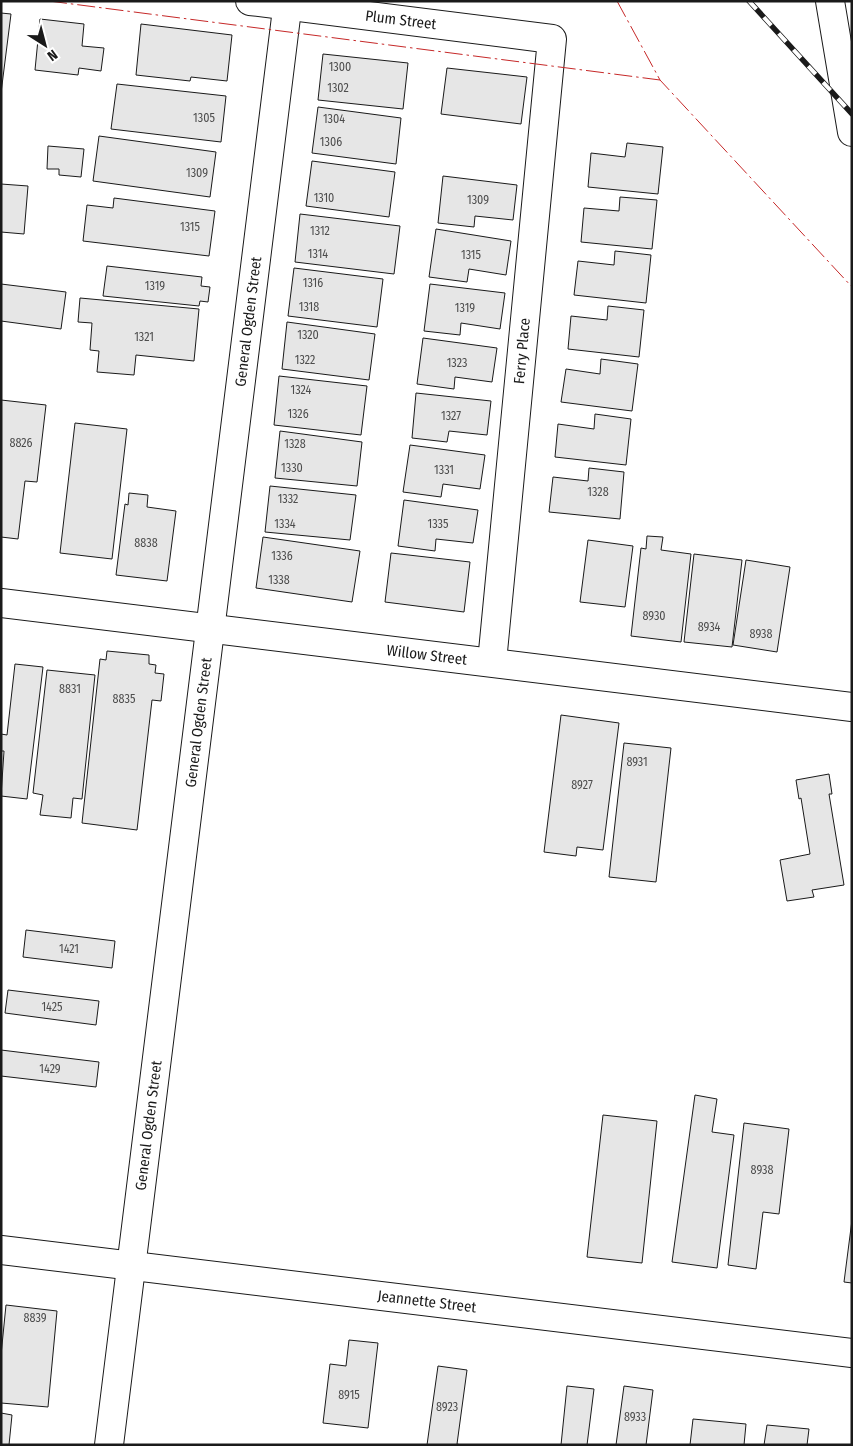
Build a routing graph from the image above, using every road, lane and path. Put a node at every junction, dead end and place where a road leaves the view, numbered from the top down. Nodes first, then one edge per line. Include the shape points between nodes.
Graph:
1 (250, 1) edge
2 (830, 1) edge
3 (288, 4) edge
4 (552, 39) joint
5 (850, 117) edge
6 (1, 603) edge
7 (210, 628) junction
8 (492, 662) junction
9 (852, 707) edge
10 (1, 1250) edge
11 (131, 1266) junction
12 (852, 1353) edge
13 (109, 1445) edge

1 - 3 street, Plum Street
2 - 5 street
3 - 4 street, Plum Street
3 - 7 street, General Ogden Street
4 - 8 street, Ferry Place
6 - 7 street, Willow Street
7 - 8 street, Willow Street
7 - 11 street, General Ogden Street
8 - 9 street, Willow Street
10 - 11 street, Jeannette Street
11 - 12 street, Jeannette Street
11 - 13 street, General Ogden Street

